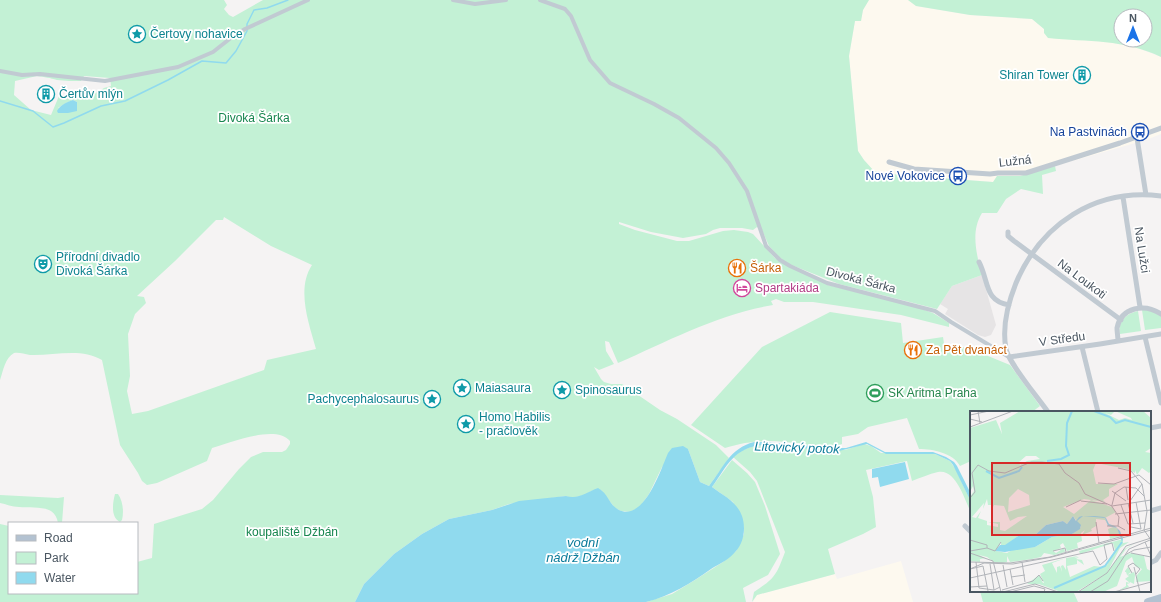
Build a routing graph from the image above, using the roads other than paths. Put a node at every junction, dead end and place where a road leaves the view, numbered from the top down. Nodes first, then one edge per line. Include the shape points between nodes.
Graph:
1 (308, 0) edge
2 (453, 0) edge
3 (506, 0) edge
4 (540, 0) edge
5 (0, 71) edge
6 (1161, 128) edge
7 (1137, 138) junction
8 (889, 162) dead end
9 (1146, 195) junction
10 (1161, 196) edge
11 (1123, 197) junction
12 (1008, 232) dead end
13 (1032, 254) junction
14 (978, 262) dead end
15 (1009, 305) junction
16 (1140, 307) junction
17 (1161, 314) edge
18 (1121, 320) junction
19 (1161, 334) edge
20 (1145, 337) junction
21 (1118, 341) junction
22 (1082, 347) junction
23 (1009, 357) junction
24 (1161, 403) edge
25 (1047, 411) edge
26 (1098, 411) edge
27 (1161, 426) edge
28 (1151, 428) edge
29 (1161, 508) edge
30 (1151, 511) edge
31 (965, 526) dead end
32 (970, 531) edge
33 (1161, 553) edge
34 (1151, 562) edge
35 (1161, 598) edge
36 (1148, 602) edge

1 - 5 street via 270,16 232,37 213,52 178,67 109,81
2 - 3 street via 475,4
4 - 23 street, Divoká Šárka via 565,9 571,16 590,60 610,83 679,118 716,148 747,191 766,246 780,260 826,283 935,311
6 - 7 street, Lužná
7 - 8 street, Lužná via 1026,173 990,174 914,169
7 - 9 street
9 - 10 street
9 - 11 street
11 - 13 street via 1112,198 1078,211 1045,236
11 - 16 street, Na Lužci
12 - 13 street, Na Loukoti via 1008,236
13 - 15 street via 1019,276
13 - 18 street, Na Loukoti
14 - 15 street via 993,298 999,303
15 - 23 street via 1006,323 1006,350
16 - 17 street via 1156,310
16 - 18 street via 1129,312
18 - 21 street via 1117,329
19 - 20 street, V Středu
20 - 21 street, V Středu
20 - 24 street
21 - 22 street, V Středu
22 - 23 street, V Středu
22 - 26 street
23 - 25 street
27 - 28 street
29 - 30 street
31 - 32 street
33 - 34 street
35 - 36 main road

